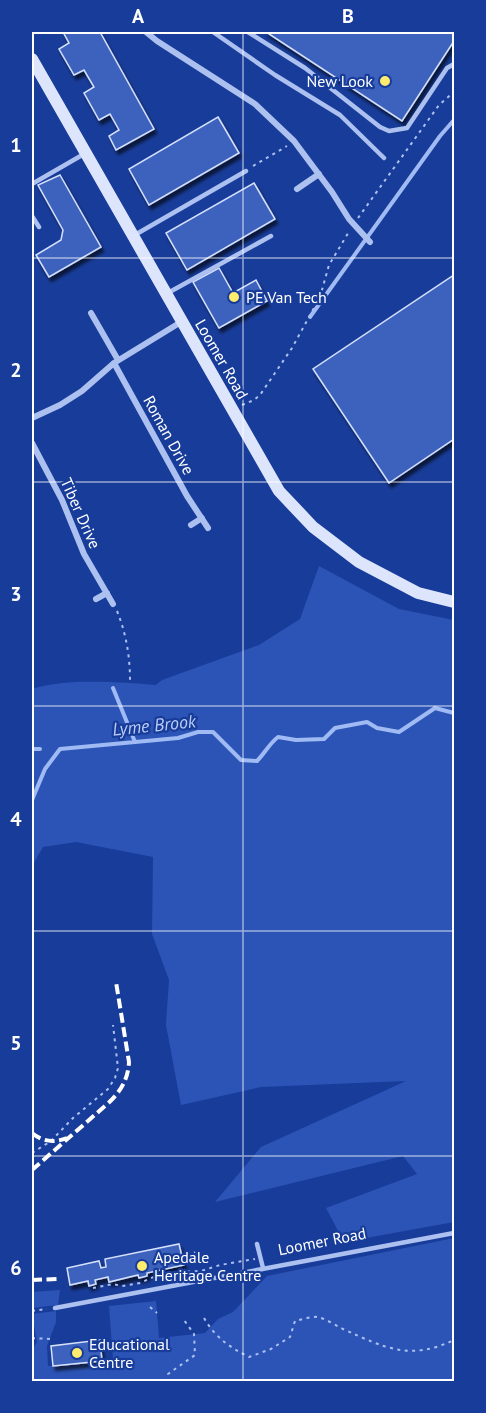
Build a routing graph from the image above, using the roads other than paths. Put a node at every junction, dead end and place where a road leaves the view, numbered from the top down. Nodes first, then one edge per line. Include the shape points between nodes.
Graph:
1 (146, 32) edge
2 (213, 32) edge
3 (248, 32) edge
4 (32, 59) edge
5 (454, 64) edge
6 (35, 75) edge
7 (85, 153) junction
8 (384, 158) dead end
9 (246, 171) road end
10 (319, 174) junction
11 (32, 184) edge
12 (297, 189) dead end
13 (32, 216) edge
14 (39, 227) dead end
15 (133, 236) junction
16 (271, 236) dead end
17 (370, 242) dead end
18 (166, 294) junction
19 (92, 314) dead end
20 (182, 322) junction
21 (116, 361) junction
22 (32, 417) edge
23 (32, 443) edge
24 (202, 519) junction
25 (191, 525) dead end
26 (208, 528) dead end
27 (107, 593) junction
28 (96, 599) dead end
29 (454, 602) edge
30 (113, 604) road end
31 (454, 1233) edge
32 (257, 1244) dead end
33 (263, 1268) junction
34 (55, 1308) road end

1 - 10 street via 255,104 294,141
2 - 8 lane via 339,115
3 - 5 lane via 305,68 389,131 407,128 447,68
4 - 6 street, Loomer Road
6 - 7 street, Loomer Road
7 - 11 lane
7 - 15 street, Loomer Road
9 - 15 lane
10 - 12 street
10 - 17 street
13 - 14 lane
15 - 18 street, Loomer Road
16 - 18 lane
18 - 20 street, Loomer Road
19 - 21 street, Roman Drive
20 - 21 street
20 - 29 street, Loomer Road via 279,491 313,528 359,562 418,593
21 - 22 street via 82,391
21 - 24 street, Roman Drive
23 - 27 street, Tiber Drive via 84,554
24 - 25 street
24 - 26 street, Roman Drive
27 - 28 street
27 - 30 street, Tiber Drive
31 - 33 lane, Loomer Road
32 - 33 lane
33 - 34 lane, Loomer Road

